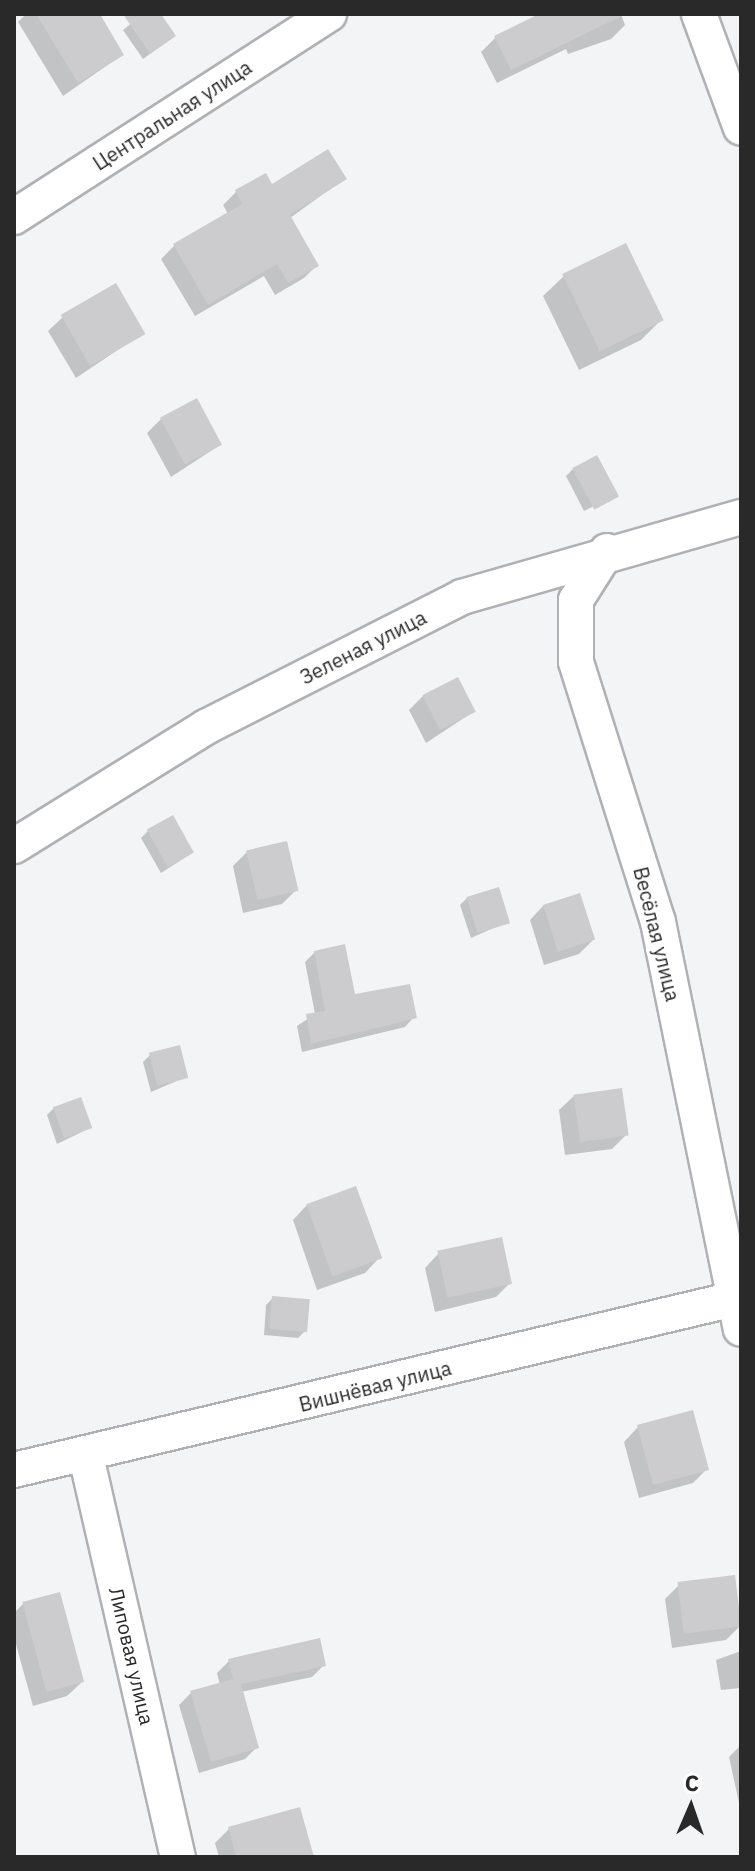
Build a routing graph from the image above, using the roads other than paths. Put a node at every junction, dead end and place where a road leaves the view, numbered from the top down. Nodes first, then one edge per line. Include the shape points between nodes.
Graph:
1 (329, 14) edge
2 (699, 14) edge
3 (741, 128) edge
4 (14, 217) edge
5 (741, 517) edge
6 (607, 551) junction
7 (14, 846) edge
8 (738, 1314) edge
9 (86, 1456) junction
10 (14, 1470) edge
11 (178, 1857) edge

1 - 4 street, Центральная улица
2 - 3 street
5 - 6 street, Зеленая улица
6 - 7 street, Зеленая улица via 462,597 206,727
6 - 8 street, Весёлая улица via 576,600 576,662 658,922
8 - 9 street, Вишнёвая улица
9 - 10 street, Вишнёвая улица
9 - 11 street, Липовая улица

